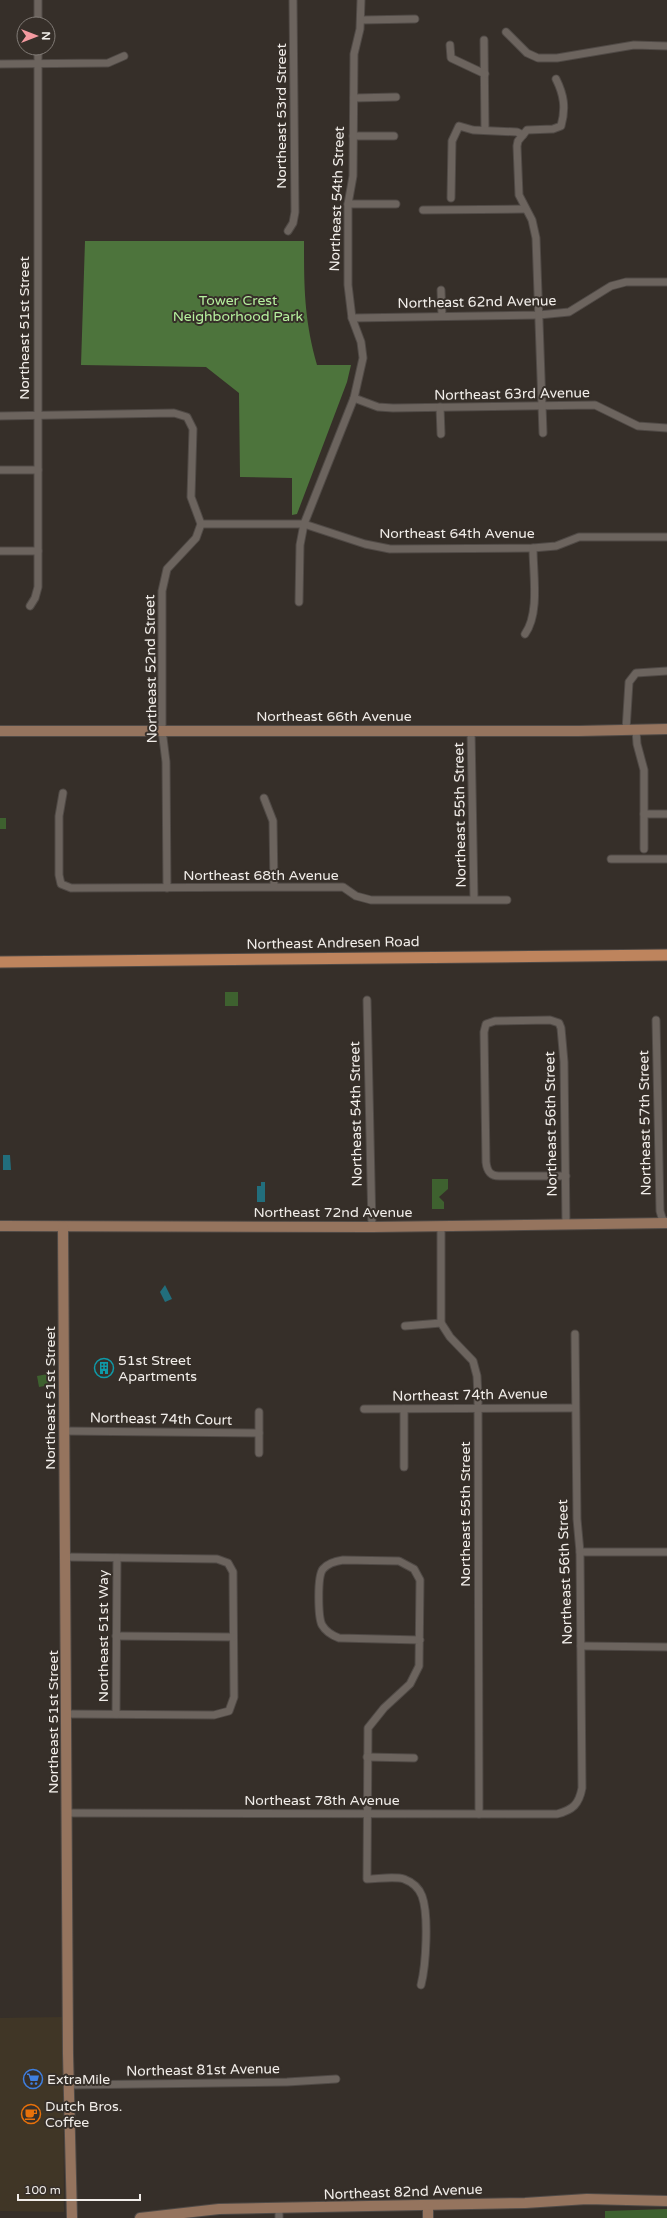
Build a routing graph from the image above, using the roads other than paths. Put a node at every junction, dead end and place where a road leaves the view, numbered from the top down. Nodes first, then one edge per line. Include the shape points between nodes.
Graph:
1 (38, 0) edge
2 (293, 0) edge
3 (361, 0) edge
4 (38, 16) edge
5 (415, 19) dead end
6 (361, 20) junction
7 (506, 32) dead end
8 (484, 40) dead end
9 (450, 45) dead end
10 (667, 46) edge
11 (38, 56) edge
12 (124, 56) dead end
13 (0, 64) edge
14 (38, 64) junction
15 (485, 74) junction
16 (556, 79) dead end
17 (396, 97) dead end
18 (354, 98) junction
19 (485, 130) junction
20 (523, 135) junction
21 (353, 136) junction
22 (394, 136) dead end
23 (450, 198) dead end
24 (348, 204) junction
25 (396, 204) dead end
26 (525, 209) junction
27 (423, 210) dead end
28 (288, 231) dead end
29 (667, 282) edge
30 (441, 290) dead end
31 (539, 315) junction
32 (442, 316) junction
33 (352, 318) junction
34 (354, 398) junction
35 (542, 406) junction
36 (440, 408) junction
37 (0, 416) edge
38 (38, 416) junction
39 (667, 428) edge
40 (543, 433) dead end
41 (441, 434) dead end
42 (0, 470) edge
43 (38, 470) junction
44 (201, 524) junction
45 (304, 524) junction
46 (667, 537) edge
47 (533, 548) junction
48 (0, 551) edge
49 (38, 551) junction
50 (299, 602) dead end
51 (30, 606) dead end
52 (525, 634) dead end
53 (667, 671) edge
54 (667, 729) edge
55 (0, 730) edge
56 (162, 730) junction
57 (471, 730) junction
58 (631, 730) junction
59 (63, 793) dead end
60 (264, 798) dead end
61 (644, 814) junction
62 (667, 814) edge
63 (644, 849) dead end
64 (611, 859) dead end
65 (667, 859) edge
66 (274, 886) junction
67 (167, 888) junction
68 (474, 899) junction
69 (507, 900) dead end
70 (667, 955) edge
71 (0, 962) edge
72 (367, 1000) dead end
73 (656, 1020) dead end
74 (566, 1176) junction
75 (667, 1223) edge
76 (566, 1225) junction
77 (0, 1226) edge
78 (63, 1226) junction
79 (441, 1226) junction
80 (372, 1227) junction
81 (441, 1324) junction
82 (405, 1326) dead end
83 (575, 1334) dead end
84 (478, 1408) junction
85 (575, 1408) junction
86 (364, 1409) dead end
87 (404, 1409) junction
88 (259, 1412) dead end
89 (64, 1431) junction
90 (259, 1433) junction
91 (259, 1453) dead end
92 (404, 1467) dead end
93 (580, 1552) junction
94 (667, 1552) edge
95 (65, 1557) junction
96 (116, 1558) junction
97 (116, 1636) junction
98 (233, 1637) junction
99 (420, 1640) junction
100 (581, 1646) junction
101 (667, 1647) edge
102 (67, 1714) junction
103 (116, 1714) junction
104 (367, 1757) junction
105 (414, 1758) dead end
106 (574, 1807) joint
107 (67, 1813) junction
108 (368, 1813) junction
109 (479, 1814) junction
110 (421, 1985) dead end
111 (336, 2079) dead end
112 (69, 2085) junction
113 (667, 2201) edge
114 (428, 2205) junction
115 (279, 2213) edge
116 (72, 2218) edge
117 (140, 2218) edge
118 (428, 2218) edge

1 - 4 street
2 - 28 street, Northeast 53rd Street via 295,212
3 - 6 street, Northeast 54th Street
5 - 6 street
6 - 18 street, Northeast 54th Street via 354,54
7 - 10 street via 527,53 538,58 557,58 634,46
8 - 15 street
9 - 15 street via 452,58
11 - 14 street, Northeast 51st Street
12 - 14 street via 108,63
13 - 14 street
14 - 38 street, Northeast 51st Street
15 - 19 street
16 - 20 street via 564,95 562,126 527,130
17 - 18 street
18 - 21 street, Northeast 54th Street
19 - 20 street via 517,132
19 - 23 street via 459,126 452,141
20 - 26 street via 517,146 518,185
21 - 22 street
21 - 24 street, Northeast 54th Street via 353,176
24 - 25 street
24 - 33 street, Northeast 54th Street via 348,285
26 - 27 street
26 - 31 street via 532,220 536,238
29 - 31 street, Northeast 62nd Avenue via 626,282 611,286 569,312
30 - 32 street
31 - 32 street, Northeast 62nd Avenue
31 - 35 street
32 - 33 street, Northeast 62nd Avenue
33 - 34 street, Northeast 54th Street via 361,342 363,358
34 - 36 street, Northeast 63rd Avenue via 378,407
34 - 45 street, Northeast 54th Street
35 - 36 street, Northeast 63rd Avenue
35 - 39 street, Northeast 63rd Avenue via 595,405 638,426
35 - 40 street
36 - 41 street
37 - 38 street
38 - 43 street, Northeast 51st Street
38 - 44 street via 174,413 187,417 192,429 191,497
42 - 43 street
43 - 49 street, Northeast 51st Street
44 - 45 street, Northeast 64th Avenue
44 - 56 street, Northeast 52nd Street via 196,538 167,569 162,591
45 - 47 street, Northeast 64th Avenue via 365,544 390,549
45 - 50 street, Northeast 54th Street via 300,546
46 - 47 street, Northeast 64th Avenue via 579,537 556,546
47 - 52 street via 534,611 532,622
48 - 49 street
49 - 51 street, Northeast 51st Street via 37,593
53 - 58 street via 636,673 630,681
54 - 58 street, Northeast 66th Avenue
55 - 56 street, Northeast 66th Avenue
56 - 57 street, Northeast 66th Avenue
56 - 67 street, Northeast 52nd Street via 166,762
57 - 58 street, Northeast 66th Avenue
57 - 68 street, Northeast 55th Street
58 - 61 street via 644,770
59 - 67 street, Northeast 68th Avenue via 59,816 61,884 71,888
60 - 66 street via 274,821
61 - 62 street
61 - 63 street
64 - 65 street
66 - 67 street, Northeast 68th Avenue
66 - 68 street, Northeast 68th Avenue via 343,887 356,896 371,900
68 - 69 street, Northeast 68th Avenue
70 - 71 main road, Northeast Andresen Road
72 - 80 street, Northeast 54th Street
73 - 75 street, Northeast 57th Street via 660,1211
74 - 74 street, Northeast 56th Street via 562,1028 559,1023 550,1020 495,1021 486,1024 486,1162 490,1174
74 - 76 street, Northeast 56th Street
75 - 76 street, Northeast 72nd Avenue
76 - 79 street, Northeast 72nd Avenue
77 - 78 street, Northeast 72nd Avenue
78 - 80 street, Northeast 72nd Avenue
78 - 89 street, Northeast 51st Street
79 - 80 street, Northeast 72nd Avenue
79 - 81 street
81 - 82 street
81 - 84 street, Northeast 55th Street via 473,1361 477,1376
83 - 85 street, Northeast 56th Street
84 - 85 street, Northeast 74th Avenue
84 - 87 street, Northeast 74th Avenue
84 - 109 street, Northeast 55th Street
85 - 93 street, Northeast 56th Street via 576,1519
86 - 87 street, Northeast 74th Avenue
87 - 92 street
88 - 90 street
89 - 90 street, Northeast 74th Court
89 - 95 street, Northeast 51st Street
90 - 91 street
93 - 94 street
93 - 100 street, Northeast 56th Street
95 - 96 street
95 - 102 street, Northeast 51st Street
96 - 97 street, Northeast 51st Way
96 - 98 street via 217,1559 228,1563 233,1572
97 - 98 street
97 - 103 street, Northeast 51st Way
98 - 103 street via 234,1696 229,1711 214,1715
99 - 99 street via 420,1580 414,1569 399,1561 343,1560 323,1569 320,1576 319,1611 321,1624 328,1634 339,1638
99 - 104 street via 419,1666 410,1684 384,1708 368,1728
100 - 101 street
100 - 106 street, Northeast 56th Street via 582,1788 580,1798
102 - 103 street
102 - 107 street, Northeast 51st Street
104 - 105 street
104 - 108 street
106 - 109 street, Northeast 78th Avenue via 557,1814
107 - 108 street, Northeast 78th Avenue
107 - 112 street, Northeast 51st Street
108 - 109 street, Northeast 78th Avenue
108 - 110 street via 367,1879 404,1879 414,1884 422,1894 426,1966
111 - 112 street, Northeast 81st Avenue
112 - 116 street, Northeast 51st Street
113 - 114 street, Northeast 82nd Avenue via 587,2199
114 - 115 street, Northeast 82nd Avenue
114 - 118 street
115 - 117 street, Northeast 82nd Avenue via 201,2210

